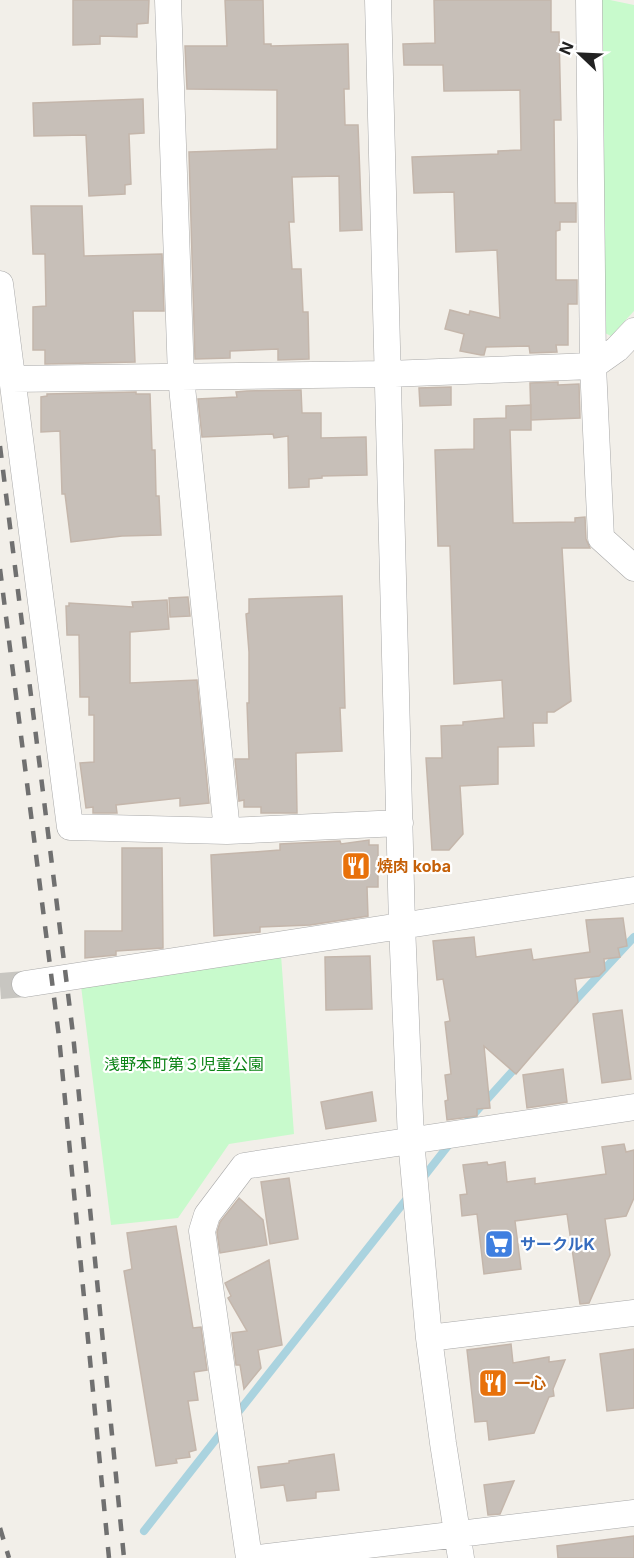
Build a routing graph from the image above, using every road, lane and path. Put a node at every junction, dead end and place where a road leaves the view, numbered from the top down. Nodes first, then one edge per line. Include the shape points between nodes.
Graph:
1 (168, 0) edge
2 (378, 0) edge
3 (589, 0) edge
4 (0, 284) edge
5 (634, 331) edge
6 (593, 366) junction
7 (388, 374) junction
8 (181, 377) junction
9 (12, 379) junction
10 (634, 568) edge
11 (400, 823) junction
12 (227, 831) junction
13 (634, 890) edge
14 (402, 925) junction
15 (25, 984) tunnel mouth
16 (634, 1107) edge
17 (411, 1140) junction
18 (634, 1313) edge
19 (429, 1338) junction
20 (634, 1513) edge
21 (459, 1546) edge
22 (249, 1558) edge
23 (259, 1558) edge

1 - 8 street
2 - 7 street
3 - 6 street
4 - 9 street
5 - 6 street
6 - 7 street
6 - 10 street via 601,538
7 - 8 street
7 - 11 street
8 - 9 street
8 - 12 street
9 - 12 street via 70,827
11 - 12 street
11 - 14 street
13 - 14 street
14 - 15 street
14 - 17 street
16 - 17 street
17 - 19 street
17 - 22 street via 244,1166 207,1215 202,1231
18 - 19 street
19 - 21 street
20 - 21 street
21 - 23 street

